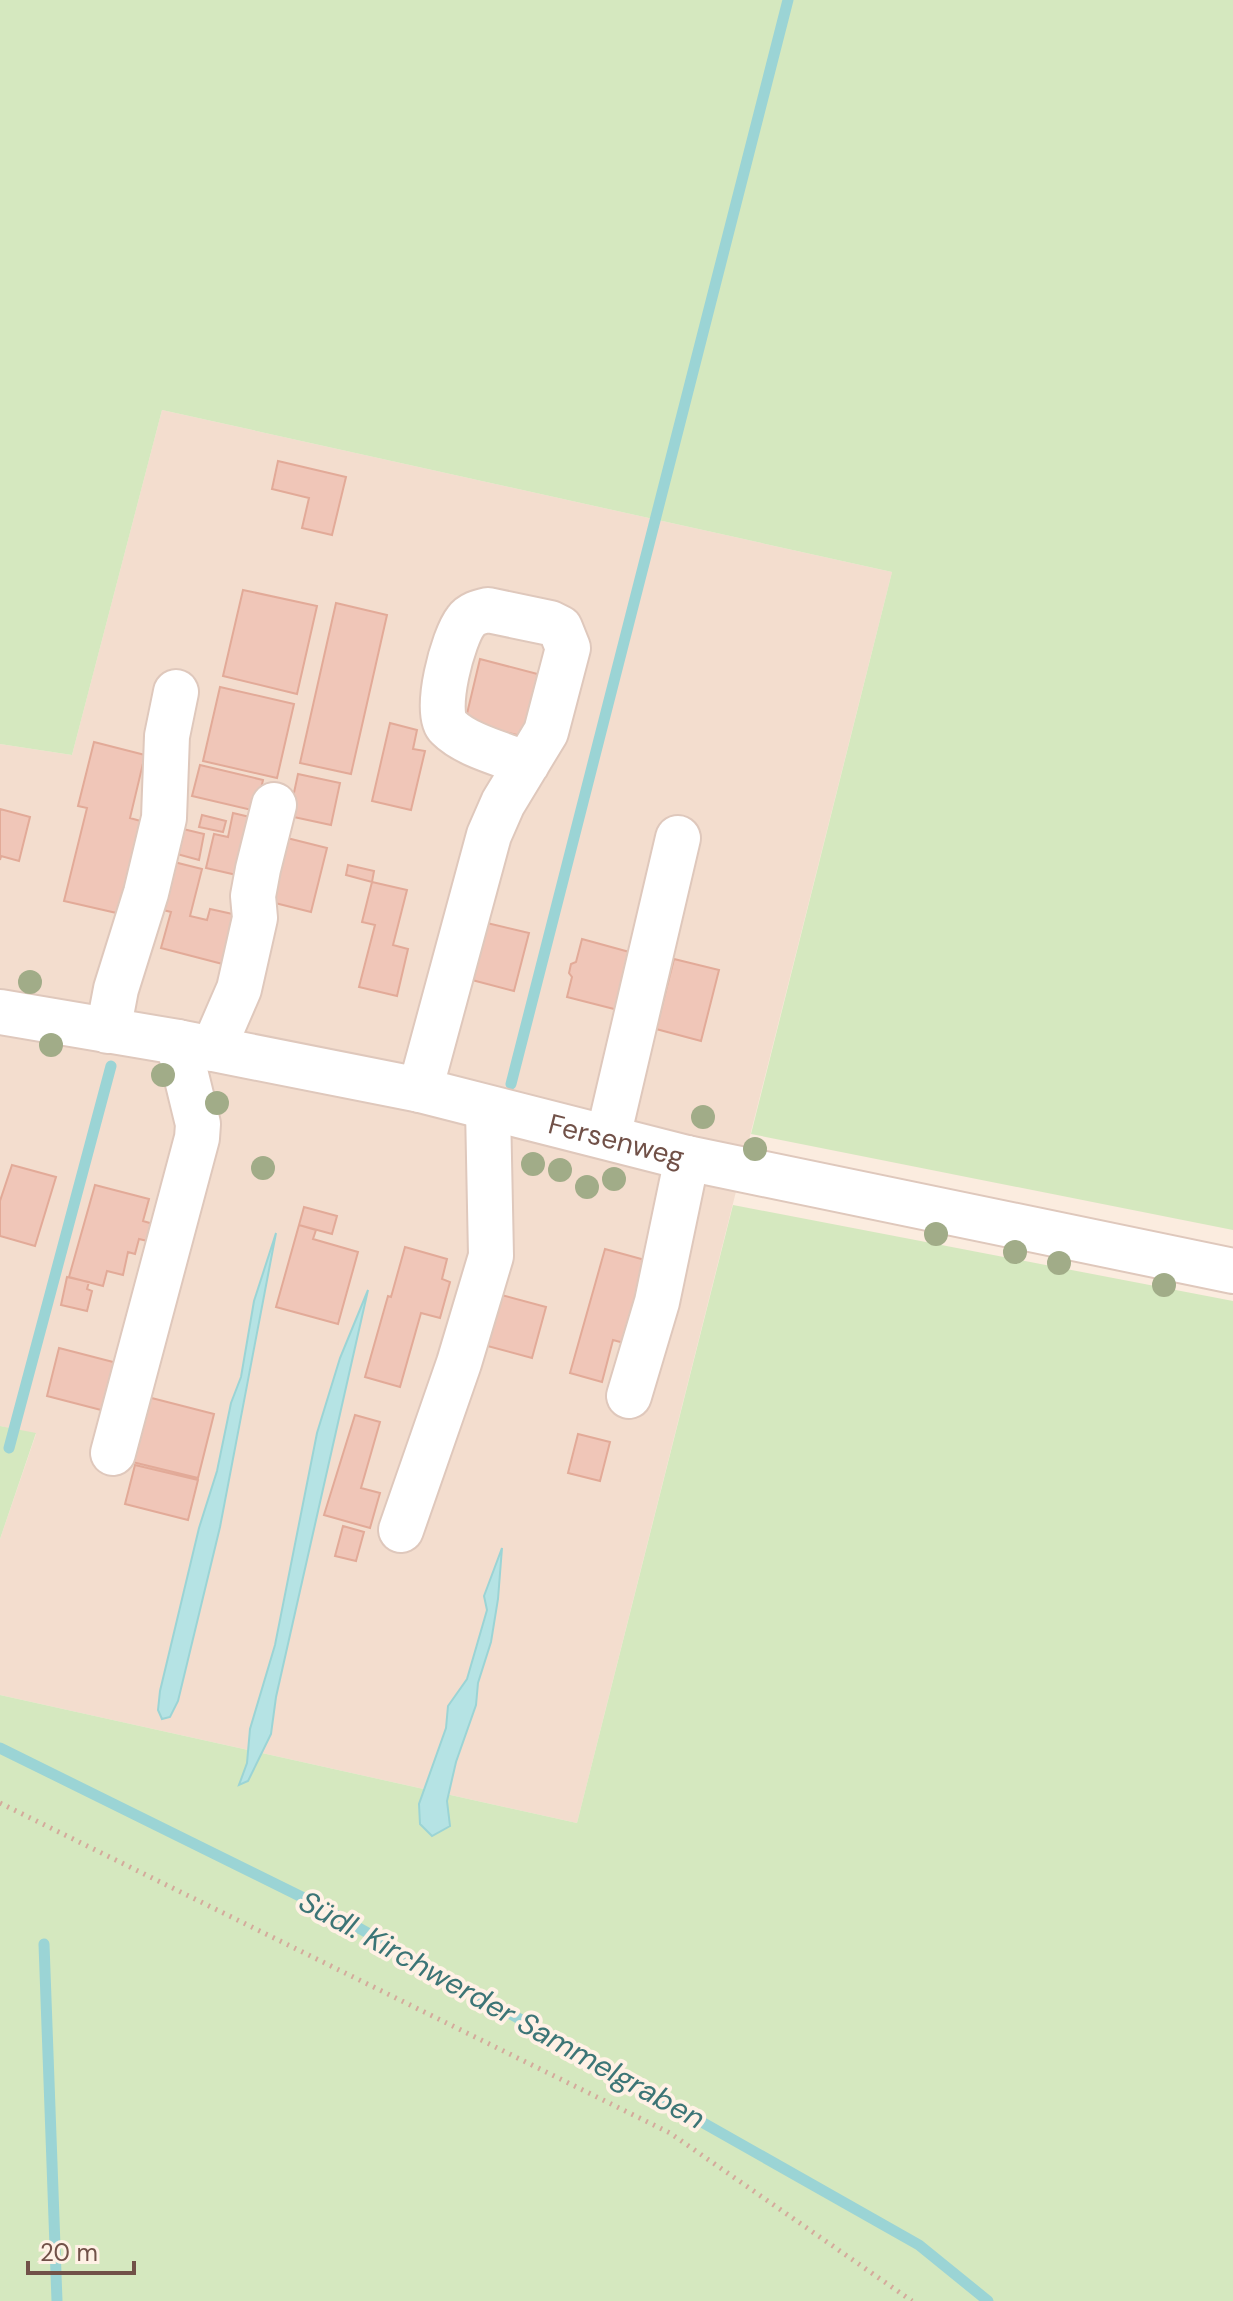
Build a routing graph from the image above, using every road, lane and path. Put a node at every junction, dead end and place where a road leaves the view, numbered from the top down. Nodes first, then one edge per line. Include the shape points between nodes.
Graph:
1 (176, 692) dead end
2 (527, 764) dead end
3 (274, 805) dead end
4 (678, 838) dead end
5 (0, 1012) edge
6 (108, 1031) junction
7 (195, 1046) junction
8 (420, 1090) junction
9 (488, 1109) junction
10 (608, 1137) junction
11 (687, 1158) junction
12 (1233, 1271) edge
13 (629, 1396) dead end
14 (113, 1453) dead end
15 (401, 1530) dead end
16 (0, 1803) edge
17 (912, 2301) edge

1 - 6 street via 167,736 164,818
2 - 8 street via 489,835
3 - 7 street via 239,989
4 - 10 street
5 - 6 street, Fersenweg
6 - 7 street, Fersenweg
7 - 8 street, Fersenweg
7 - 14 street via 197,1138
8 - 9 street, Fersenweg
9 - 10 street, Fersenweg
9 - 15 street via 491,1256
10 - 11 street, Fersenweg
11 - 12 street, Fersenweg
11 - 13 street via 657,1302
16 - 17 path via 670,2133

